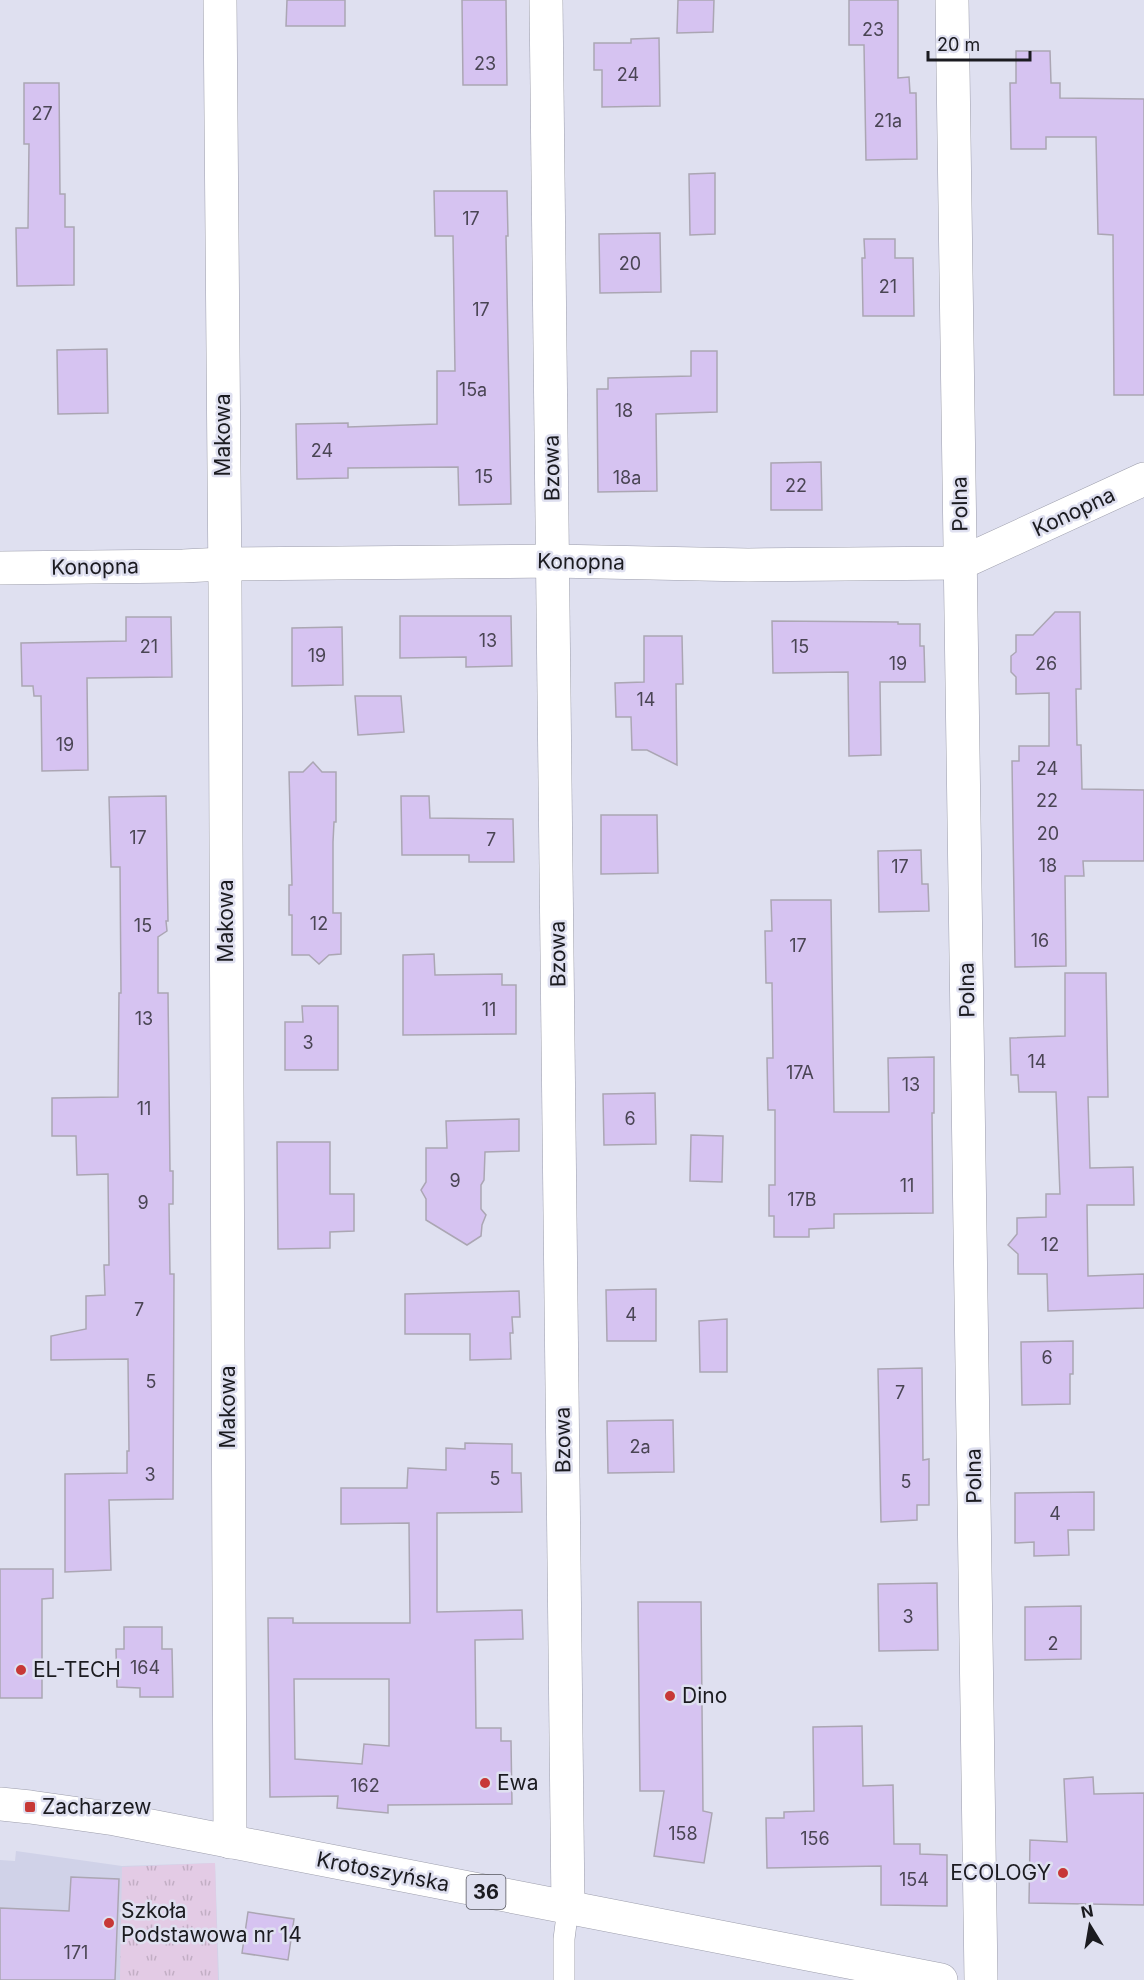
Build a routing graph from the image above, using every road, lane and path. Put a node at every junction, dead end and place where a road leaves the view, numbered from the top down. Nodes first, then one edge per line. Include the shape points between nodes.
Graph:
1 (220, 0) edge
2 (546, 0) edge
3 (952, 0) edge
4 (1144, 479) edge
5 (553, 561) junction
6 (961, 563) junction
7 (224, 564) junction
8 (0, 568) edge
9 (0, 1804) edge
10 (230, 1842) junction
11 (568, 1908) junction
12 (564, 1980) edge
13 (941, 1980) edge
14 (981, 1980) edge

1 - 7 street, Makowa
2 - 5 street, Bzowa
3 - 6 street, Polna
4 - 6 street, Konopna
5 - 6 street, Konopna via 748,565
5 - 7 street, Konopna
5 - 11 street, Bzowa
6 - 14 street, Polna
7 - 8 street, Konopna
7 - 10 street, Makowa
9 - 10 street, Krotoszyńska / 36 via 116,1819
10 - 11 street, Krotoszyńska / 36
11 - 12 lane
11 - 13 street, Krotoszyńska / 36

